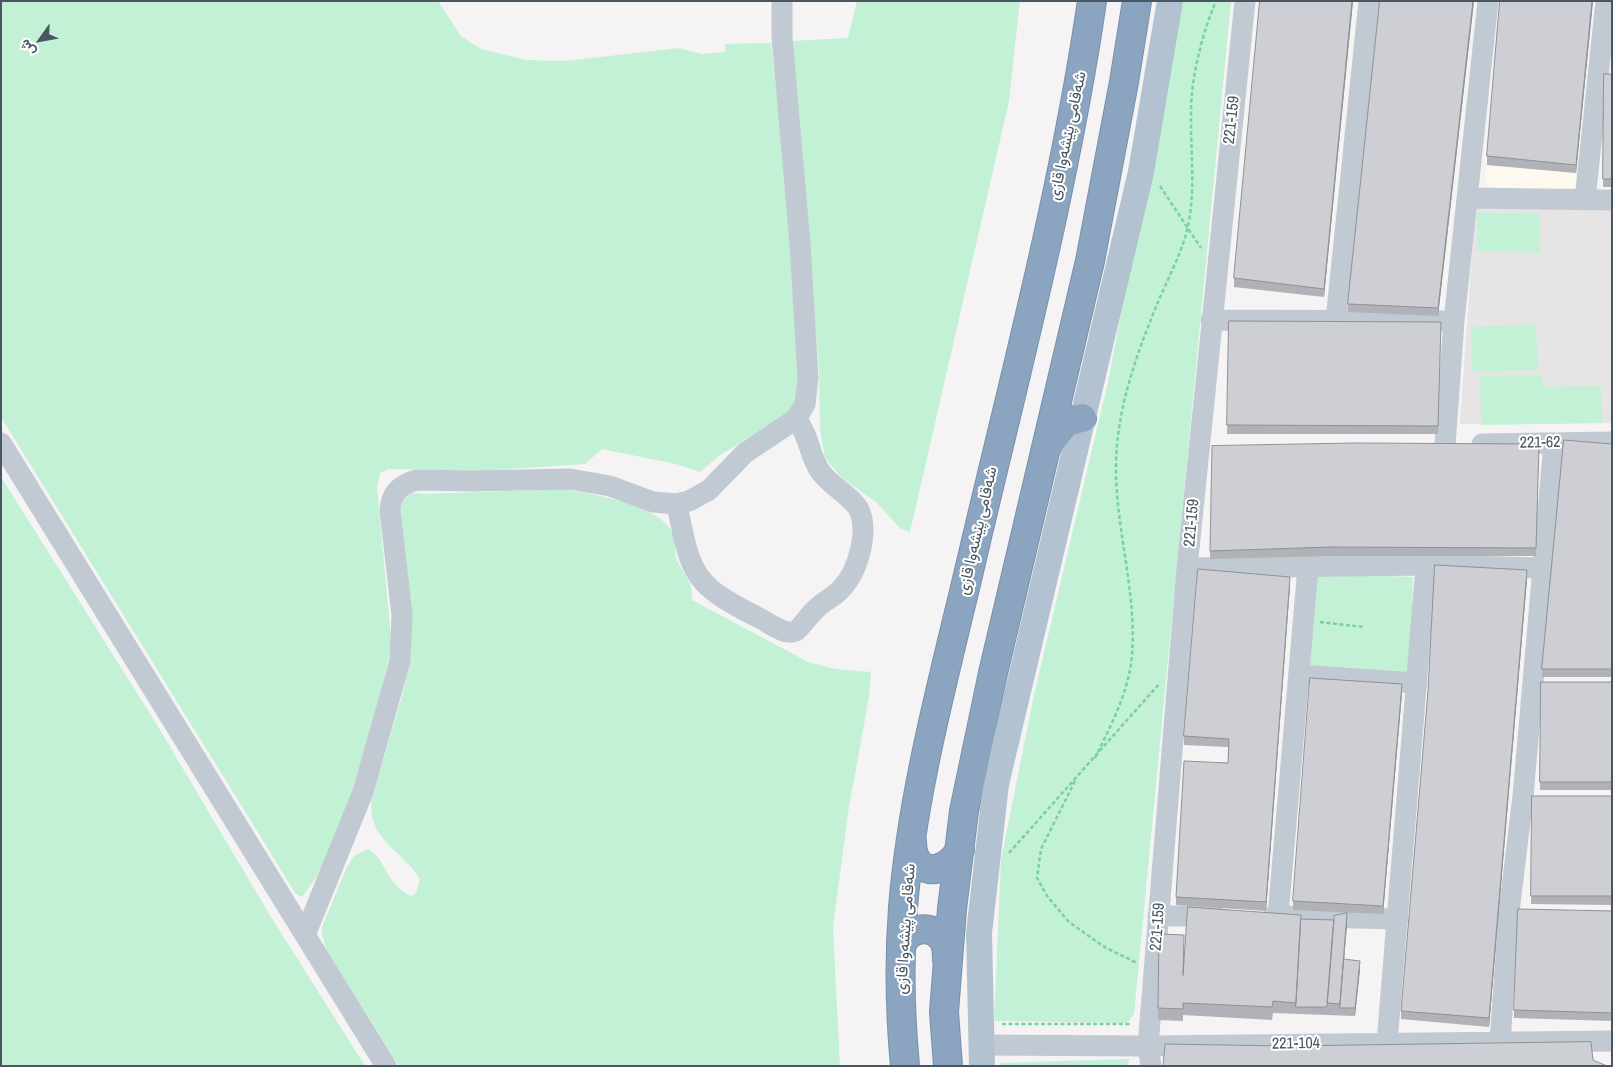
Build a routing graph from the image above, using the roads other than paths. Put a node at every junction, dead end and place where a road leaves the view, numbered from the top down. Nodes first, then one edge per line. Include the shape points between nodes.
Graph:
1 (782, 1) edge
2 (1137, 1) edge
3 (1170, 1) edge
4 (1245, 1) edge
5 (1369, 1) edge
6 (1488, 1) edge
7 (1606, 1) edge
8 (1091, 3) edge
9 (1605, 72) edge
10 (1468, 198) junction
11 (1585, 200) junction
12 (1612, 200) edge
13 (1211, 320) junction
14 (1336, 320) junction
15 (1454, 320) junction
16 (1082, 418) junction
17 (796, 419) junction
18 (1612, 442) edge
19 (1, 443) edge
20 (1554, 443) junction
21 (1046, 447) junction
22 (677, 504) junction
23 (1426, 565) junction
24 (1308, 566) junction
25 (1188, 568) junction
26 (1544, 568) junction
27 (1299, 675) junction
28 (1417, 683) junction
29 (912, 841) junction
30 (960, 850) junction
31 (1158, 916) junction
32 (1258, 916) junction
33 (1398, 919) junction
34 (305, 935) junction
35 (902, 945) junction
36 (948, 964) junction
37 (1612, 1041) edge
38 (1500, 1042) junction
39 (1387, 1043) junction
40 (981, 1056) edge
41 (1150, 1056) edge
42 (386, 1066) edge
43 (905, 1066) edge
44 (948, 1066) edge

1 - 17 street via 808,378 805,404
2 - 21 highway via 1090,261
3 - 16 main road via 1141,172
4 - 13 street, 221-159
5 - 14 street
6 - 10 street
7 - 9 street
8 - 29 highway, شەقامی پێشەوا قازی via 1083,69 1044,254 948,657
9 - 11 street
10 - 11 street
10 - 15 street
11 - 12 street
13 - 14 street
13 - 25 street, 221-159 via 1209,449
14 - 15 street
15 - 20 street, 221-62 via 1435,445
16 - 21 highway via 1066,422
16 - 40 main road via 996,784 979,933
17 - 22 street via 745,453 708,490
17 - 22 street via 820,471 856,506 864,523 864,532 845,585 796,630 785,631 724,600 706,586 688,556
18 - 20 street, 221-62
19 - 34 street
20 - 26 street
21 - 30 highway via 993,673 964,811
22 - 34 street via 653,502 590,482 548,478 471,482 417,480 396,491 390,510 402,629 397,678 363,792
23 - 24 street
23 - 26 street
23 - 28 street
24 - 25 street
24 - 27 street
25 - 31 street, 221-159
26 - 38 street via 1544,682 1533,796
27 - 28 street
27 - 32 street
28 - 33 street
29 - 30 highway via 915,858 932,869 947,866
29 - 35 highway, شەقامی پێشەوا قازی
30 - 36 highway
31 - 32 street
31 - 41 street, 221-159
32 - 33 street
33 - 39 street
34 - 42 street
35 - 36 highway via 914,931 930,930 946,945
35 - 43 highway, شەقامی پێشەوا قازی via 900,1013
36 - 44 highway via 944,1012
37 - 38 street, 221-104
38 - 39 street, 221-104
39 - 41 street, 221-104
40 - 41 street, 221-104

